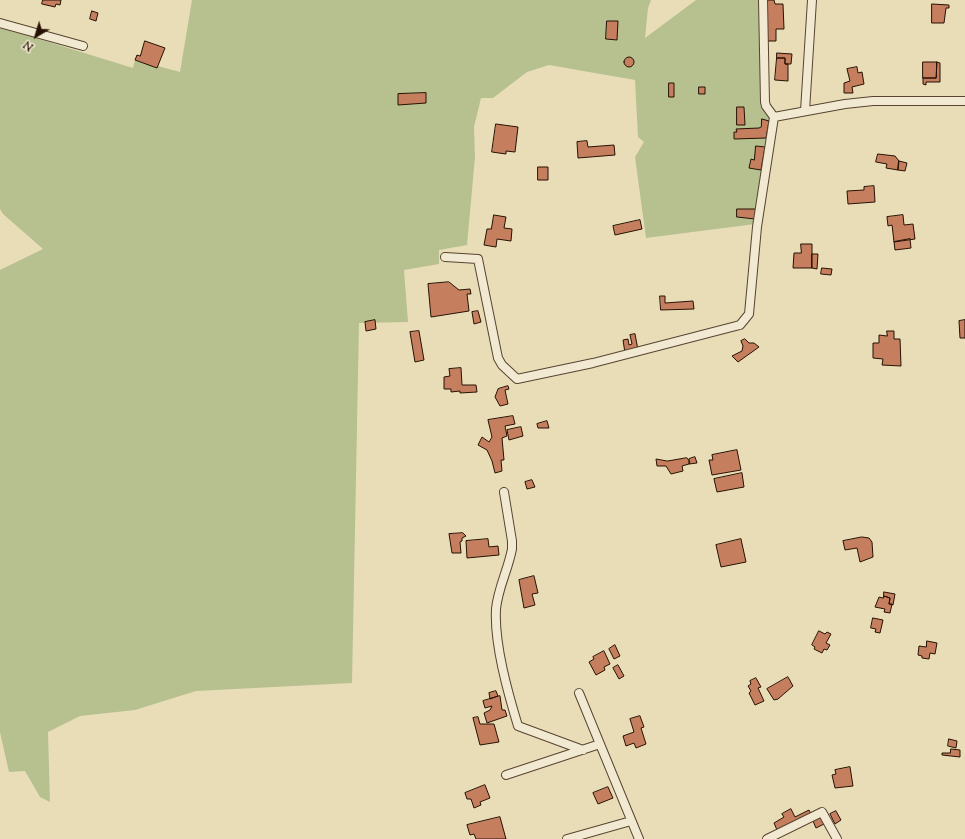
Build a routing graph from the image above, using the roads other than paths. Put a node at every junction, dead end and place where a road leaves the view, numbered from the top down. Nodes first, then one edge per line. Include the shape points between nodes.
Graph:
1 (763, 0) edge
2 (812, 0) edge
3 (0, 23) edge
4 (83, 46) dead end
5 (965, 101) edge
6 (805, 111) junction
7 (774, 117) junction
8 (445, 257) dead end
9 (504, 492) dead end
10 (579, 693) dead end
11 (600, 744) junction
12 (583, 750) junction
13 (506, 775) dead end
14 (631, 821) junction
15 (567, 839) edge
16 (639, 839) edge
17 (767, 839) edge
18 (837, 839) edge

1 - 7 street via 765,102
2 - 6 street
3 - 4 street
5 - 6 street via 873,101
6 - 7 street
7 - 8 street via 757,227 749,314 740,325 593,363 517,379 498,358 478,258
9 - 12 street via 512,549 498,598 496,618 503,671 518,726
10 - 11 street
11 - 12 street
11 - 14 street
12 - 13 street
14 - 15 street
14 - 16 street
17 - 18 street via 822,812

